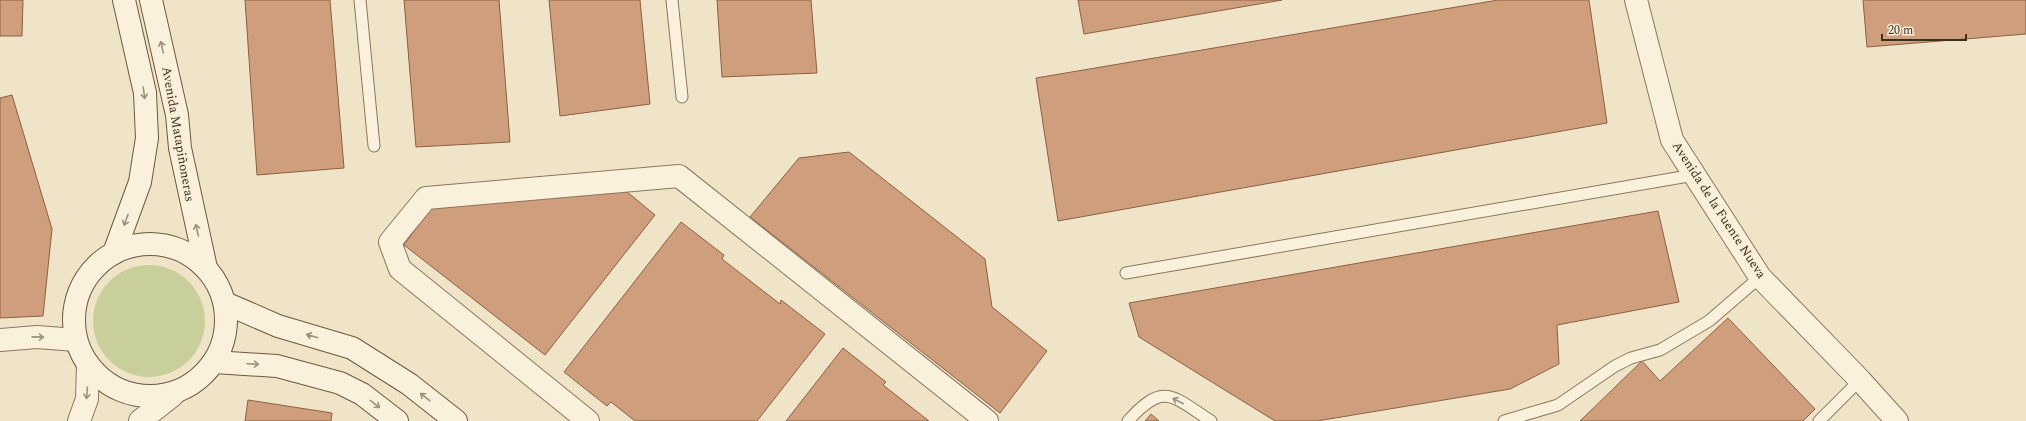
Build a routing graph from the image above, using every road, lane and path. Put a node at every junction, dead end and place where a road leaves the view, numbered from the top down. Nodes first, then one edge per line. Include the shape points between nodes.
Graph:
1 (124, 0) edge
2 (151, 0) edge
3 (360, 0) edge
4 (672, 0) edge
5 (1636, 0) edge
6 (682, 97) dead end
7 (374, 146) dead end
8 (1694, 175) junction
9 (114, 253) junction
10 (206, 268) junction
11 (1126, 273) dead end
12 (1760, 277) junction
13 (224, 303) junction
14 (0, 340) edge
15 (76, 340) junction
16 (214, 362) junction
17 (88, 364) junction
18 (1860, 380) junction
19 (173, 395) junction
20 (79, 421) edge
21 (140, 421) edge
22 (397, 421) edge
23 (456, 421) edge
24 (588, 421) edge
25 (987, 421) edge
26 (1128, 421) edge
27 (1211, 421) edge
28 (1504, 421) edge
29 (1819, 421) edge
30 (1897, 421) edge

1 -> 9 street, Avenida Matapiñoneras via 145,93 146,138 140,182
10 -> 2 street, Avenida Matapiñoneras via 180,148 177,115
3 - 7 lane
4 - 6 lane
5 - 8 street, Avenida de la Fuente Nueva via 1672,140
8 - 11 lane
8 - 12 street, Avenida de la Fuente Nueva
9 - 10 street via 132,246 162,244 179,249
9 - 15 street via 93,269 83,282 74,309
10 - 13 street
12 - 18 street, Avenida de la Fuente Nueva
12 - 28 lane via 1709,321 1660,350 1631,358 1615,366 1558,405
13 - 16 street via 227,323 221,349
23 -> 13 street via 409,384 352,348 278,326
14 -> 15 street via 37,336
15 - 17 street
16 - 19 street via 195,383
16 -> 22 street via 277,366 340,382 362,394
17 - 19 street via 103,380 121,390 146,397
17 -> 20 street via 87,398
18 - 29 lane
18 - 30 street, Avenida de la Fuente Nueva
19 - 21 street
24 - 25 street via 400,269 390,242 426,198 679,176
27 -> 26 lane via 1176,398 1166,396 1146,402

